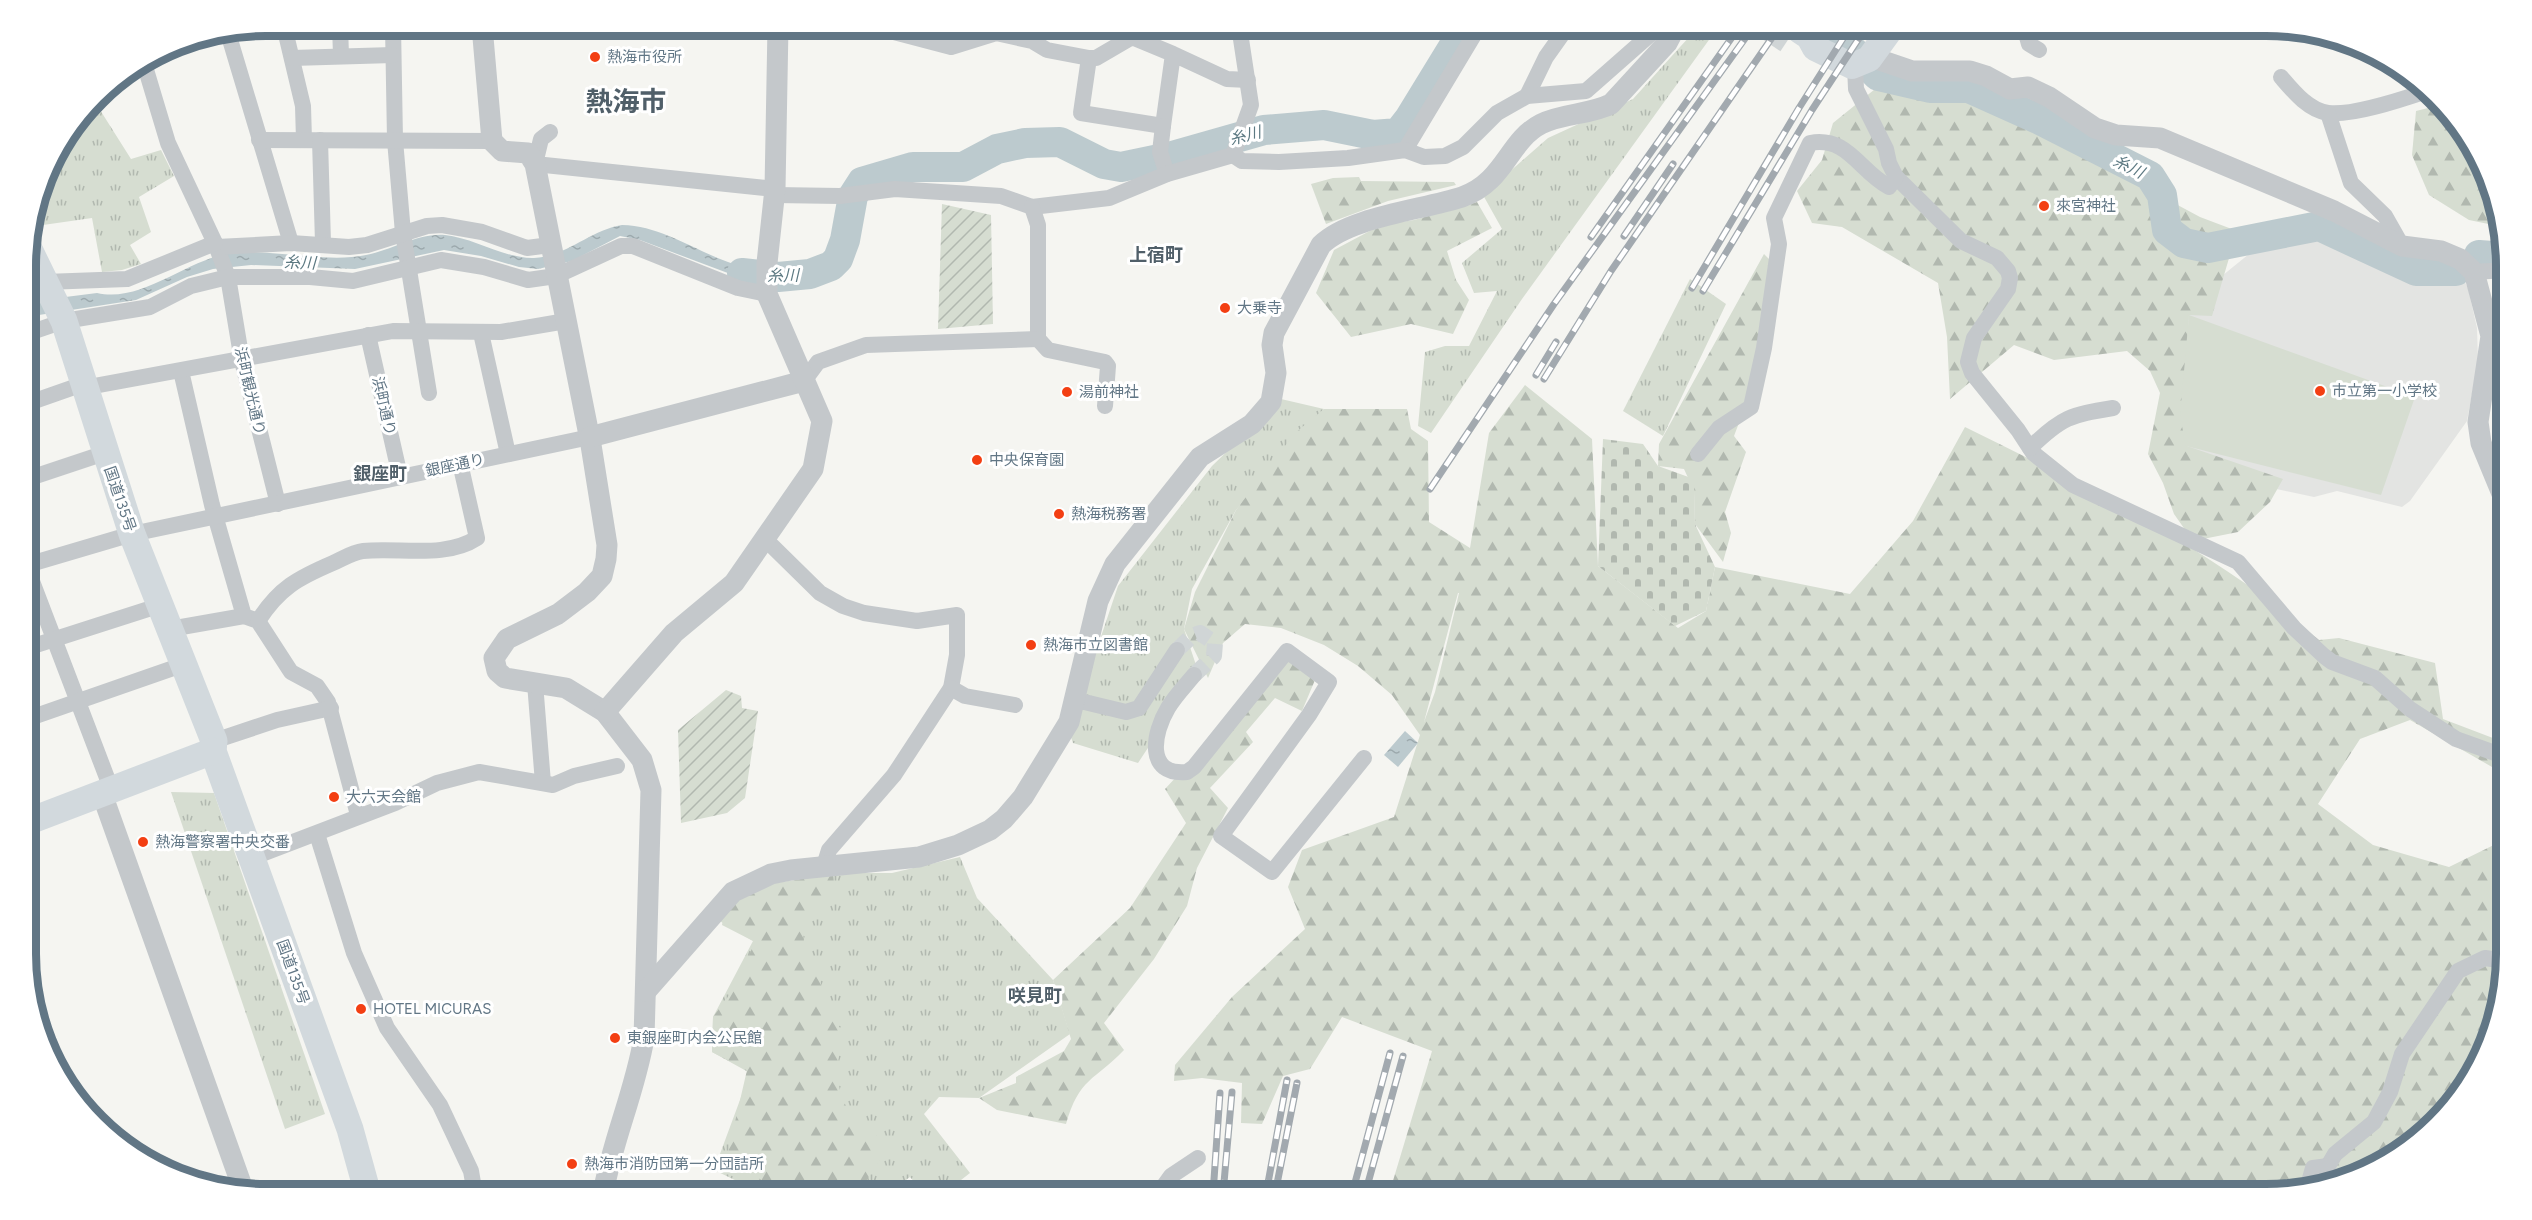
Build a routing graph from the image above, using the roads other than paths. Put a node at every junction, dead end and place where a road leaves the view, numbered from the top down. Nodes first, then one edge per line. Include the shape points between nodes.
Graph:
1 (286, 36) edge
2 (340, 36) edge
3 (393, 36) edge
4 (483, 36) edge
5 (778, 36) edge
6 (909, 36) edge
7 (986, 36) edge
8 (1010, 36) edge
9 (1241, 36) edge
10 (1472, 36) edge
11 (1561, 36) edge
12 (1648, 36) edge
13 (1670, 36) edge
14 (1884, 36) edge
15 (2027, 36) edge
16 (230, 39) edge
17 (1803, 41) tunnel mouth
18 (2039, 50) dead end
19 (1173, 54) junction
20 (340, 55) junction
21 (393, 55) junction
22 (292, 58) junction
23 (1089, 58) junction
24 (1863, 61) junction
25 (146, 70) edge
26 (2281, 77) dead end
27 (1248, 80) junction
28 (2419, 94) edge
29 (1527, 96) junction
30 (2328, 113) junction
31 (1163, 126) junction
32 (550, 132) dead end
33 (259, 140) junction
34 (312, 140) junction
35 (395, 140) junction
36 (492, 141) junction
37 (1235, 150) junction
38 (1405, 150) junction
39 (535, 164) junction
40 (1167, 174) junction
41 (1896, 177) junction
42 (775, 192) junction
43 (1032, 207) junction
44 (291, 243) junction
45 (323, 243) junction
46 (216, 245) junction
47 (2402, 246) junction
48 (405, 250) junction
49 (553, 260) junction
50 (36, 266) edge
51 (2496, 271) edge
52 (2474, 272) junction
53 (228, 277) junction
54 (48, 294) edge
55 (767, 294) junction
56 (36, 316) edge
57 (566, 321) junction
58 (417, 330) junction
59 (481, 333) junction
60 (368, 335) junction
61 (1038, 339) junction
62 (242, 361) junction
63 (181, 371) junction
64 (804, 381) junction
65 (83, 386) junction
66 (429, 393) dead end
67 (36, 401) edge
68 (1105, 406) dead end
69 (2113, 408) dead end
70 (590, 436) junction
71 (2030, 448) junction
72 (105, 453) junction
73 (508, 454) junction
74 (1698, 454) dead end
75 (460, 463) junction
76 (36, 476) edge
77 (400, 476) junction
78 (2496, 479) edge
79 (278, 504) junction
80 (215, 516) junction
81 (132, 534) junction
82 (764, 538) junction
83 (36, 563) edge
84 (36, 589) edge
85 (165, 617) junction
86 (251, 619) junction
87 (55, 639) junction
88 (36, 645) edge
89 (1177, 650) tunnel mouth
90 (186, 664) junction
91 (1194, 675) tunnel mouth
92 (535, 683) junction
93 (951, 688) junction
94 (1076, 699) junction
95 (77, 701) junction
96 (1015, 705) dead end
97 (331, 708) junction
98 (605, 712) junction
99 (36, 715) edge
100 (214, 746) junction
101 (2496, 753) edge
102 (1364, 758) dead end
103 (617, 766) dead end
104 (543, 783) junction
105 (107, 792) junction
106 (358, 815) junction
107 (36, 819) edge
108 (317, 834) junction
109 (251, 858) junction
110 (824, 866) junction
111 (2496, 960) edge
112 (646, 992) junction
113 (1198, 1158) dead end
114 (2328, 1166) junction
115 (2325, 1176) edge
116 (2310, 1180) edge
117 (241, 1183) edge
118 (365, 1184) edge
119 (473, 1184) edge
120 (605, 1184) edge
121 (1165, 1184) edge

1 - 22 street
2 - 20 street
3 - 21 street
4 - 36 street
5 - 42 street
6 - 7 street via 951,47
8 - 23 street via 1032,41 1047,50
9 - 27 street
10 - 38 street
11 - 29 street
12 - 29 street via 1586,91
13 - 94 street via 1611,104 1541,124 1526,135 1501,170 1474,192 1332,233 1321,245 1274,333 1276,373 1271,402 1252,424 1200,457 1115,564 1098,601
14 - 24 main road
15 - 18 street via 2030,44
16 - 33 street
17 - 24 main road via 1843,63
19 - 23 street via 1132,37 1096,58
19 - 27 street via 1227,79
19 - 31 street
20 - 21 street
20 - 22 street
21 - 35 street
22 - 34 street
23 - 31 street via 1080,112
24 - 41 street via 1856,89
24 - 47 street via 1912,71 1970,71 2010,89 2028,87 2095,128 2116,135 2160,138 2334,211
25 - 46 street, 浜町観光通り via 168,143
26 - 30 street via 2301,100
27 - 37 street via 1251,105
28 - 30 street via 2383,106
29 - 38 street via 1497,112 1454,153 1424,157
30 - 47 street via 2352,183 2385,216
31 - 40 street via 1160,152
32 - 39 street via 541,139
33 - 34 street
33 - 44 street
34 - 35 street
34 - 45 street
35 - 36 street
35 - 48 street
36 - 39 street via 502,151 528,153
37 - 38 street via 1242,162 1279,162
37 - 40 street
39 - 42 street
39 - 49 street
40 - 43 street via 1109,198
41 - 71 street via 1961,241 1997,258 2008,272 2008,289 1974,338 1968,362 1972,373
41 - 74 street via 1889,187 1874,179 1839,145 1810,143 1774,218 1779,244 1751,407 1719,428
42 - 43 street via 840,196 894,189 1001,196
42 - 55 street
43 - 61 street via 1038,225
44 - 45 street
44 - 46 street
45 - 48 street
46 - 53 street, 浜町観光通り
46 - 54 street via 127,279
47 - 52 street via 2441,250 2460,259
48 - 49 street via 528,280
48 - 49 street via 442,225 482,232
48 - 53 street via 353,281
48 - 58 street
49 - 55 street via 633,246 738,288
49 - 57 street
50 - 54 highway, 国道135号
51 - 52 street
52 - 78 street via 2491,336 2478,422 2481,443
53 - 54 street via 191,286 134,311
53 - 62 street, 浜町観光通り
54 - 56 street
54 - 65 highway, 国道135号
55 - 64 street
57 - 59 street
57 - 70 street
58 - 59 street
58 - 60 street
58 - 66 street
59 - 73 street
60 - 62 street
60 - 77 street, 浜町通り
61 - 64 street via 866,345 818,362
61 - 68 street via 1048,350 1105,362
62 - 63 street
62 - 79 street, 浜町観光通り
63 - 65 street
63 - 80 street
64 - 70 street
64 - 82 street via 822,421 818,455 813,469
65 - 67 street
65 - 72 highway, 国道135号
69 - 71 street via 2072,415
70 - 73 street, 銀座通り
70 - 92 street via 607,545 602,576 558,614 507,639 494,658 497,671 505,678
71 - 101 street via 2073,485 2238,562 2294,628 2332,662 2375,678 2410,709 2456,739
72 - 76 street
72 - 81 highway, 国道135号
73 - 75 street, 銀座通り
75 - 77 street, 銀座通り
75 - 86 street via 477,538 466,545 417,551 361,551 297,578
77 - 79 street, 銀座通り
79 - 80 street, 銀座通り
80 - 81 street, 銀座通り
80 - 86 street
81 - 83 street, 銀座通り
81 - 85 highway, 国道135号
82 - 93 street via 820,593 843,606 917,621 957,615 957,655
82 - 98 street via 734,584 674,633
84 - 87 street
85 - 86 street
85 - 87 street
85 - 90 highway, 国道135号
86 - 97 street via 291,672 317,686
87 - 88 street
87 - 95 street
89 - 94 street via 1138,708 1126,712
90 - 95 street
90 - 100 highway, 国道135号
91 - 102 street via 1173,700 1158,730 1156,754 1160,765 1168,771 1187,772 1194,766 1287,651 1329,682 1221,836 1272,872
92 - 98 street via 566,688
92 - 104 street
93 - 96 street via 965,696
93 - 110 street via 894,775 829,850
94 - 110 street via 1069,722 1023,796 990,830 919,857
95 - 99 street
95 - 105 street
97 - 100 street via 277,720
97 - 106 street
98 - 112 street via 642,760 651,790
100 - 105 highway
100 - 109 highway, 国道135号
103 - 104 street via 553,785
104 - 106 street via 479,772 437,783
105 - 107 highway
105 - 117 street
106 - 108 street
108 - 109 street
108 - 119 street via 354,953 387,1028 440,1105
109 - 118 highway, 国道135号 via 350,1129
110 - 112 street via 771,874 733,892
111 - 114 street via 2485,958 2458,971 2402,1054 2390,1092 2374,1122 2336,1154
112 - 120 street via 645,1038 637,1077 609,1157
113 - 121 street
114 - 115 street
114 - 116 street via 2313,1168

